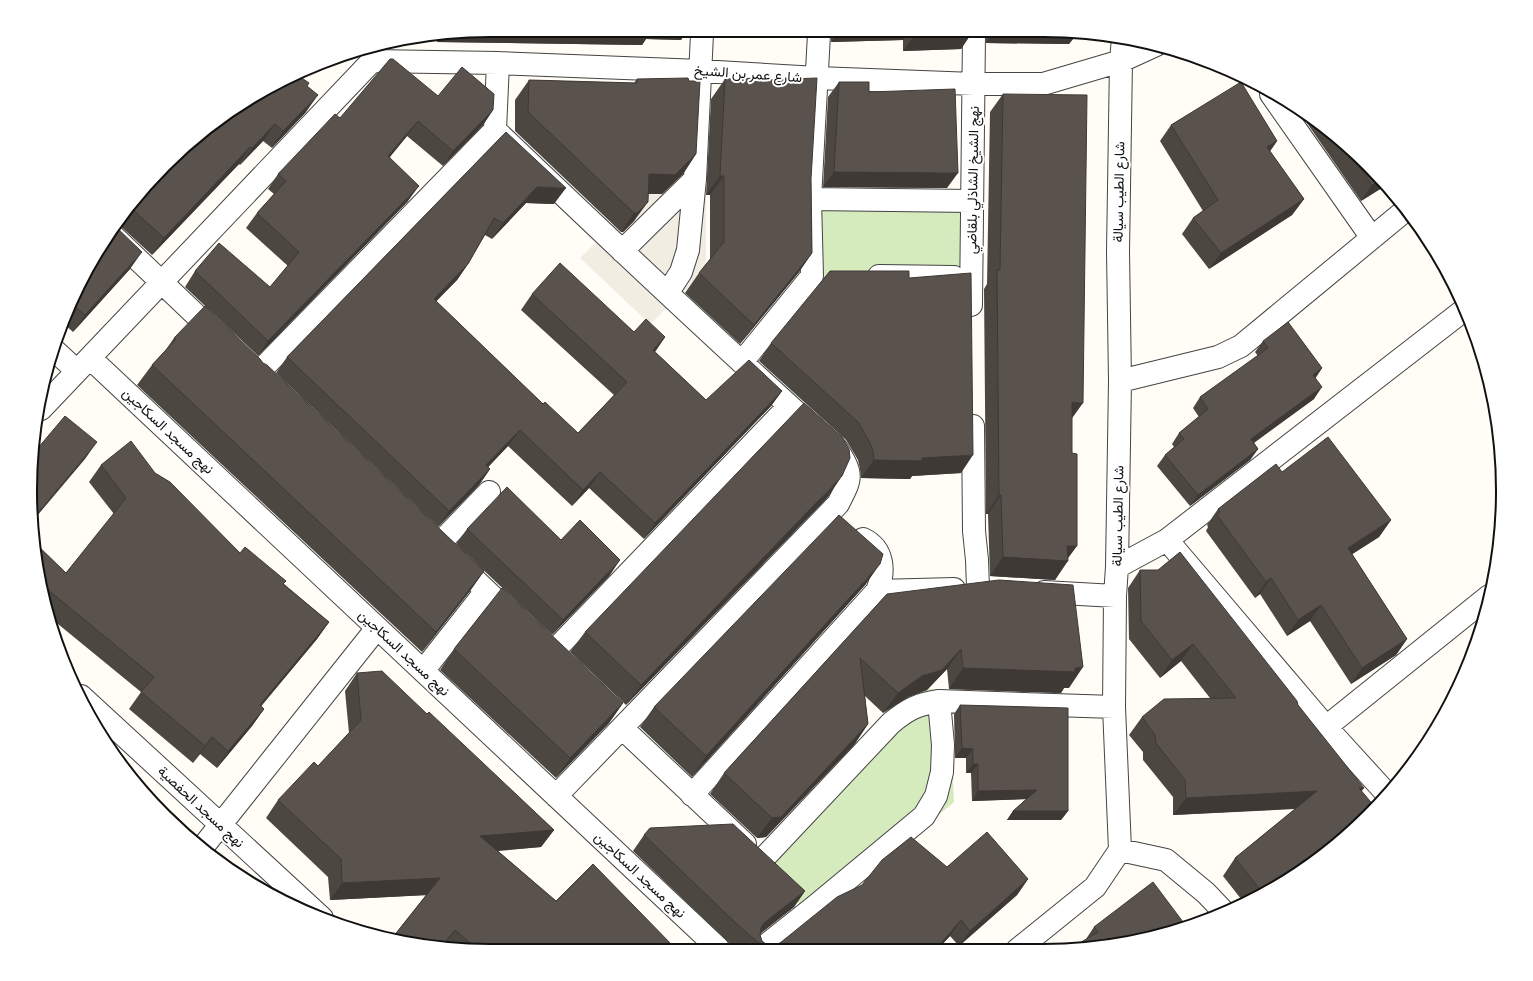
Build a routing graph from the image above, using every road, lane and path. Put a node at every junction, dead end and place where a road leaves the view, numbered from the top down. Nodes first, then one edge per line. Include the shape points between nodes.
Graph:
1 (702, 37) edge
2 (818, 37) edge
3 (974, 37) edge
4 (1122, 45) edge
5 (1146, 49) edge
6 (372, 54) edge
7 (1121, 61) junction
8 (498, 63) junction
9 (701, 71) junction
10 (817, 78) junction
11 (974, 84) junction
12 (1277, 103) edge
13 (495, 130) junction
14 (696, 178) junction
15 (810, 199) junction
16 (972, 201) junction
17 (1402, 213) edge
18 (114, 237) edge
19 (1372, 238) junction
20 (622, 251) junction
21 (812, 276) junction
22 (836, 276) edge
23 (860, 276) edge
24 (971, 277) junction
25 (161, 283) junction
26 (668, 292) junction
27 (1459, 314) edge
28 (972, 325) edge
29 (59, 351) edge
30 (742, 362) junction
31 (83, 365) junction
32 (257, 374) junction
33 (1120, 381) junction
34 (274, 390) edge
35 (46, 404) edge
36 (972, 404) edge
37 (789, 406) junction
38 (489, 492) edge
39 (822, 520) junction
40 (1167, 540) junction
41 (1117, 567) junction
42 (978, 588) junction
43 (1001, 589) edge
44 (486, 591) junction
45 (877, 591) junction
46 (1024, 591) edge
47 (1115, 596) junction
48 (1483, 600) edge
49 (377, 628) junction
50 (552, 653) junction
51 (569, 669) edge
52 (423, 671) junction
53 (939, 701) junction
54 (92, 706) edge
55 (609, 707) edge
56 (1114, 707) junction
57 (624, 726) junction
58 (1326, 727) junction
59 (1383, 790) edge
60 (692, 794) junction
61 (556, 796) junction
62 (221, 824) junction
63 (206, 843) edge
64 (1120, 850) junction
65 (796, 892) edge
66 (308, 905) edge
67 (1220, 907) edge
68 (813, 908) junction
69 (714, 944) edge
70 (767, 944) edge
71 (1024, 944) edge

1 - 9 street
2 - 10 street
3 - 11 street, نهج الشيخ الشاذلي بلقاضي
4 - 7 street, شارع الطيب سيالة
5 - 7 street, شارع عمر بن الشيخ
6 - 8 street, شارع عمر بن الشيخ
6 - 25 street
7 - 11 street, شارع عمر بن الشيخ via 1043,84
7 - 33 street, شارع الطيب سيالة via 1118,251
8 - 9 street, شارع عمر بن الشيخ
8 - 13 street
9 - 10 street, شارع عمر بن الشيخ
9 - 14 street
10 - 11 street, شارع عمر بن الشيخ
10 - 15 street
11 - 16 street, نهج الشيخ الشاذلي بلقاضي
12 - 19 street
13 - 20 street
13 - 32 street
14 - 20 street
14 - 26 street via 688,250 681,272
15 - 16 street
15 - 21 street
16 - 24 street, نهج الشيخ الشاذلي بلقاضي
17 - 19 street
18 - 25 street
19 - 33 street via 1241,346 1218,357
20 - 26 street
21 - 22 street
21 - 30 street
23 - 24 street
24 - 28 street, نهج الشيخ الشاذلي بلقاضي
25 - 31 street
25 - 32 street
26 - 30 street
27 - 40 street
29 - 31 street, نهج مسجد السكاجين
30 - 37 street
31 - 35 street
31 - 49 street, نهج مسجد السكاجين
32 - 34 street
33 - 41 street, شارع الطيب سيالة
36 - 42 street via 974,531
37 - 39 street via 837,449 847,466 847,487 838,504
37 - 50 street
38 - 44 street via 432,539
39 - 45 street via 870,543 878,552 882,564
39 - 57 street
40 - 41 street
40 - 58 street
41 - 47 street, شارع الطيب سيالة
42 - 43 street
42 - 45 street
44 - 50 street
44 - 52 street
45 - 60 street
46 - 47 street
47 - 56 street, شارع الطيب سيالة
48 - 58 street
49 - 52 street, نهج مسجد السكاجين
49 - 62 street
50 - 51 street
52 - 61 street, نهج مسجد السكاجين
53 - 56 street
53 - 60 street via 922,703 911,708 891,723 768,866
53 - 68 street via 943,745 942,772 936,796 924,816
54 - 62 street, نهج مسجد الحفصية
55 - 57 street
56 - 64 street, شارع الطيب سيالة
57 - 60 street
57 - 61 street
58 - 59 street
61 - 69 street, نهج مسجد السكاجين
62 - 63 street
62 - 66 street, نهج مسجد الحفصية
64 - 67 street via 1166,860
64 - 71 street via 1095,887
65 - 68 street
68 - 70 street

